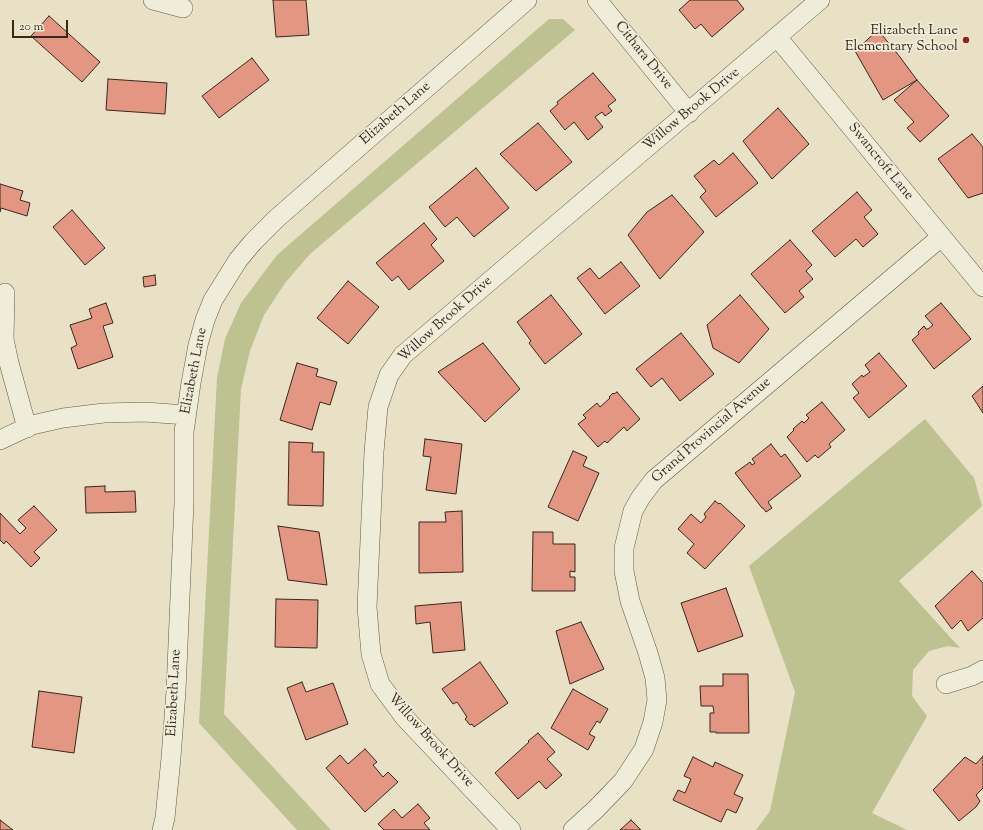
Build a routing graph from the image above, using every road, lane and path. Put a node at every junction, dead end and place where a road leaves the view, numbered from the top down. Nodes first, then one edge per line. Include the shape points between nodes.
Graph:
1 (153, 0) edge
2 (527, 0) edge
3 (597, 0) edge
4 (820, 0) edge
5 (183, 8) dead end
6 (777, 37) junction
7 (689, 113) junction
8 (940, 237) junction
9 (983, 287) edge
10 (5, 293) dead end
11 (186, 415) junction
12 (27, 428) junction
13 (0, 440) edge
14 (983, 670) edge
15 (946, 684) dead end
16 (162, 830) edge
17 (511, 830) edge
18 (573, 830) edge

1 - 5 street
2 - 11 street, Elizabeth Lane via 305,192 253,242 226,277 205,320
3 - 7 street, Cithara Drive
4 - 6 street, Willow Brook Drive
6 - 7 street, Willow Brook Drive
6 - 8 street, Swancroft Lane
7 - 17 street, Willow Brook Drive via 403,355 389,375 378,407 367,607 371,654 380,684 405,718
8 - 9 street, Swancroft Lane
8 - 18 street, Grand Provincial Avenue via 654,480 641,497 633,511 624,548 624,571 630,601 655,678 657,700 653,722 644,749 623,781
10 - 12 street via 4,339
11 - 12 street via 104,413 63,418
11 - 16 street, Elizabeth Lane via 176,691
12 - 13 street
14 - 15 street

